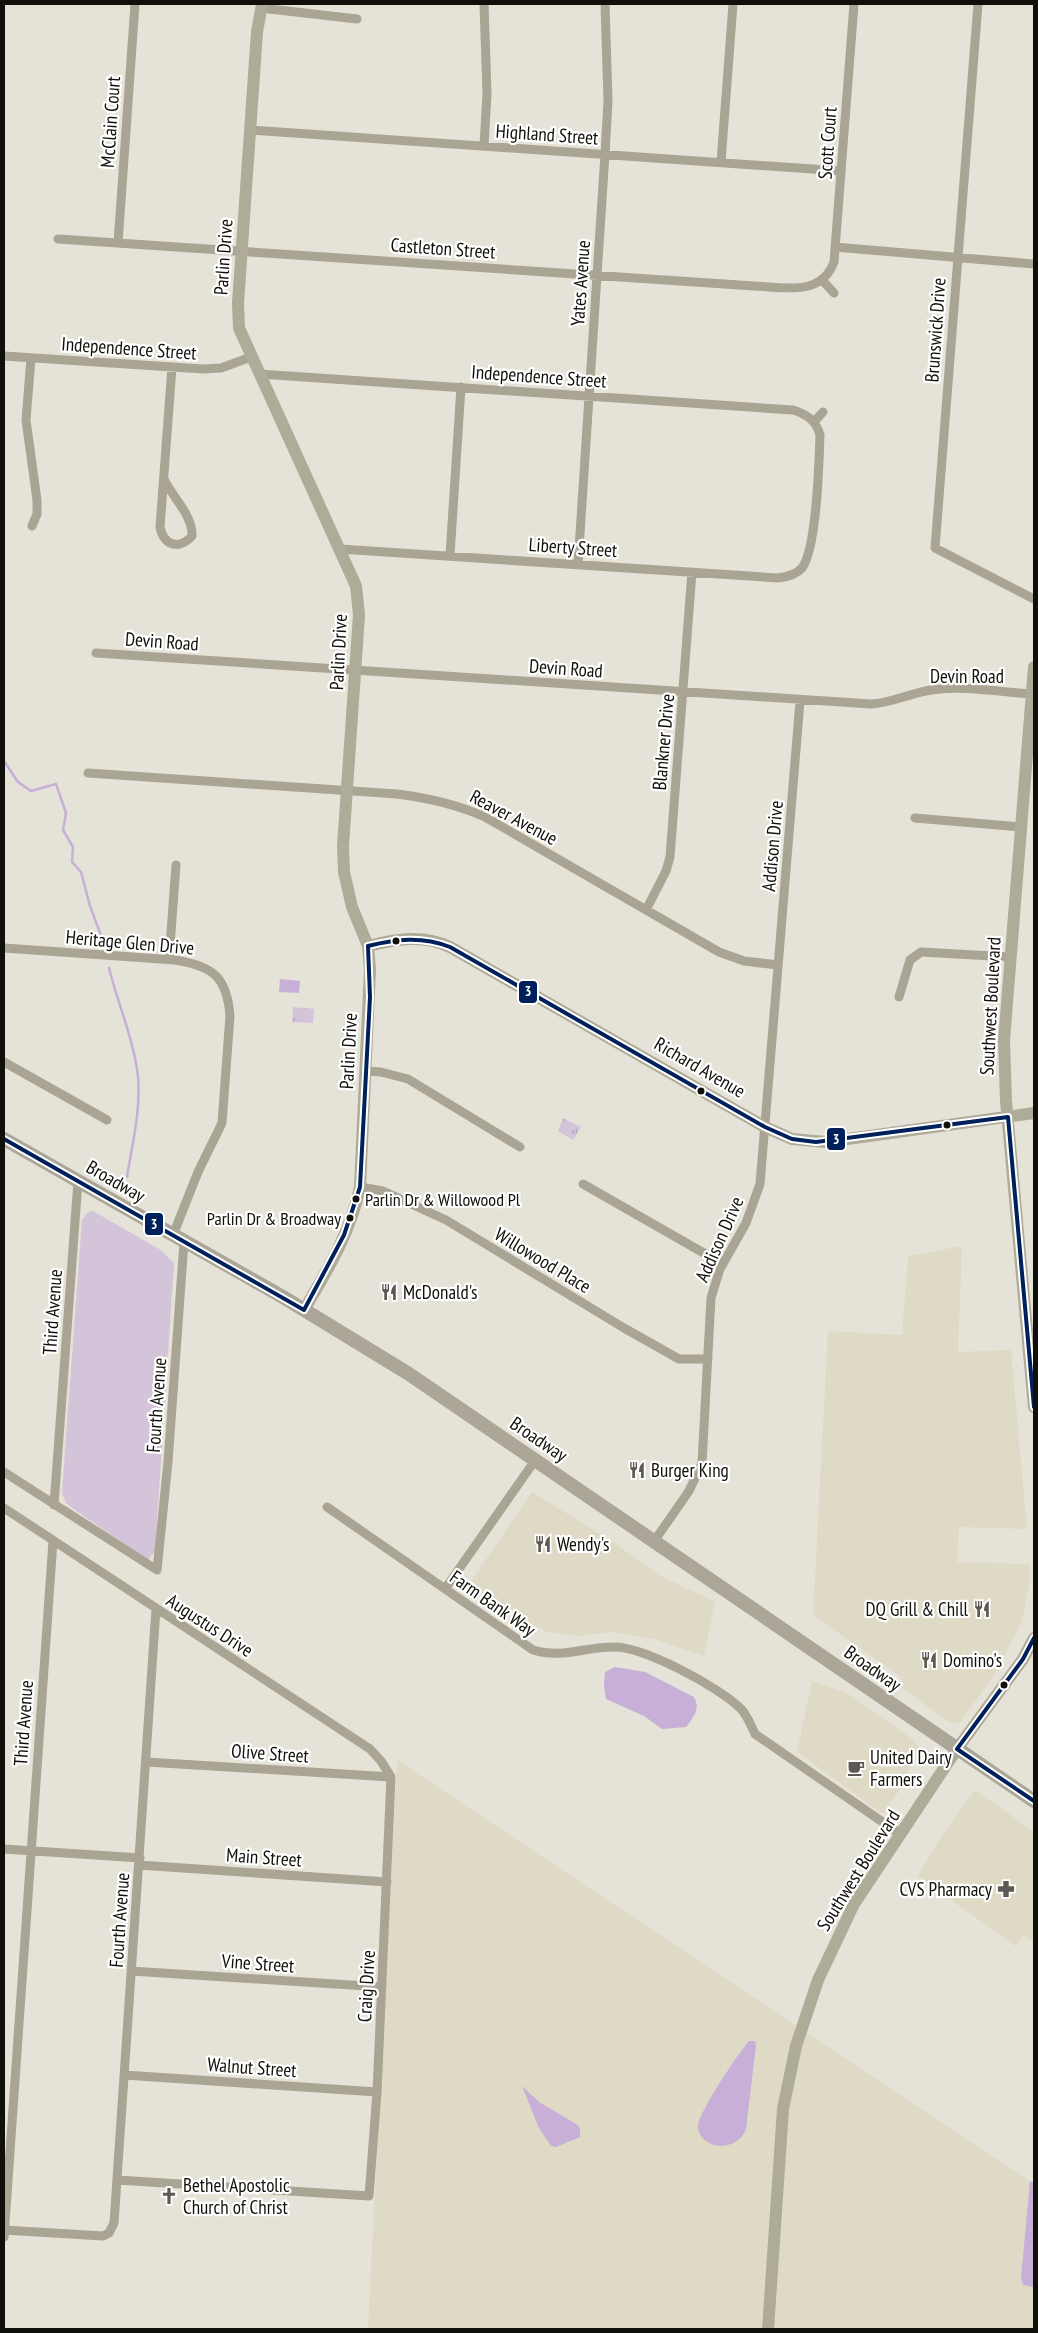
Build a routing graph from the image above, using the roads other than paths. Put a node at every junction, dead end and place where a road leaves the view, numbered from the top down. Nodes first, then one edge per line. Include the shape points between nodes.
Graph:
1 (135, 4) edge
2 (484, 4) edge
3 (605, 4) edge
4 (733, 4) edge
5 (854, 4) edge
6 (978, 4) edge
7 (262, 6) edge
8 (357, 20) dead end
9 (251, 130) junction
10 (484, 146) junction
11 (605, 154) junction
12 (721, 162) junction
13 (841, 171) junction
14 (58, 239) dead end
15 (118, 242) junction
16 (835, 247) junction
17 (242, 250) junction
18 (957, 257) junction
19 (1034, 264) edge
20 (597, 275) junction
21 (824, 280) junction
22 (834, 293) dead end
23 (4, 356) edge
24 (251, 357) junction
25 (31, 358) junction
26 (172, 367) junction
27 (259, 374) junction
28 (460, 387) junction
29 (589, 396) junction
30 (824, 412) dead end
31 (814, 422) junction
32 (164, 479) junction
33 (32, 526) dead end
34 (340, 549) junction
35 (450, 555) junction
36 (578, 564) junction
37 (692, 572) junction
38 (1034, 599) edge
39 (96, 653) dead end
40 (1034, 667) edge
41 (356, 670) junction
42 (684, 692) junction
43 (1031, 694) junction
44 (800, 701) junction
45 (88, 774) dead end
46 (348, 791) junction
47 (915, 818) dead end
48 (1020, 827) junction
49 (176, 865) dead end
50 (646, 910) junction
51 (368, 946) junction
52 (4, 948) edge
53 (1010, 957) junction
54 (169, 959) junction
55 (778, 965) junction
56 (899, 998) dead end
57 (4, 1062) edge
58 (365, 1071) junction
59 (1034, 1113) edge
60 (1008, 1116) junction
61 (107, 1120) dead end
62 (765, 1126) junction
63 (4, 1139) edge
64 (520, 1148) dead end
65 (78, 1181) junction
66 (583, 1184) dead end
67 (360, 1186) junction
68 (178, 1238) junction
69 (723, 1264) junction
70 (304, 1310) junction
71 (708, 1359) junction
72 (1034, 1407) edge
73 (536, 1459) junction
74 (4, 1472) edge
75 (54, 1505) junction
76 (327, 1507) dead end
77 (4, 1508) edge
78 (655, 1540) junction
79 (53, 1541) junction
80 (445, 1589) junction
81 (156, 1609) junction
82 (1034, 1638) edge
83 (958, 1749) junction
84 (146, 1762) junction
85 (391, 1778) junction
86 (1034, 1801) edge
87 (900, 1834) junction
88 (4, 1849) edge
89 (31, 1851) junction
90 (140, 1862) junction
91 (387, 1882) junction
92 (132, 1971) junction
93 (382, 1987) junction
94 (124, 2075) junction
95 (377, 2092) junction
96 (117, 2180) junction
97 (4, 2230) edge
98 (4, 2237) edge
99 (768, 2329) edge

1 - 15 street, McClain Court
2 - 10 street via 487,94
3 - 11 street, Yates Avenue via 608,101
4 - 12 street
5 - 13 street, Scott Court
6 - 18 street, Brunswick Drive
7 - 8 street
7 - 9 street, Parlin Drive via 256,32
9 - 10 street, Highland Street
9 - 17 street, Parlin Drive
10 - 11 street, Highland Street
11 - 12 street, Highland Street
11 - 20 street, Yates Avenue
12 - 13 street, Highland Street
13 - 16 street, Scott Court
14 - 15 street, Castleton Street
15 - 17 street, Castleton Street
16 - 18 street
16 - 21 street, Scott Court via 834,262
17 - 20 street, Castleton Street
17 - 24 street, Parlin Drive via 238,317
18 - 19 street
18 - 38 street, Brunswick Drive via 935,548
20 - 21 street, Castleton Street via 801,288
20 - 29 street, Yates Avenue
21 - 22 street
23 - 25 street, Independence Street
24 - 26 street, Independence Street via 220,368
24 - 27 street, Parlin Drive
25 - 26 street, Independence Street
25 - 33 street via 26,420 37,500 37,514
26 - 32 street
27 - 28 street, Independence Street
27 - 34 street, Parlin Drive
28 - 29 street, Independence Street
28 - 35 street
29 - 31 street, Independence Street via 793,410
29 - 36 street, Yates Avenue
30 - 31 street
31 - 37 street, Liberty Street via 820,435 811,546 801,570 778,578
32 - 32 street via 160,528 162,536 172,545 180,545 192,536 192,526
34 - 35 street, Liberty Street
34 - 41 street, Parlin Drive via 359,601
35 - 36 street, Liberty Street
36 - 37 street, Liberty Street
37 - 42 street, Blankner Drive
39 - 41 street, Devin Road
40 - 43 street, Southwest Boulevard
41 - 42 street, Devin Road
41 - 46 street, Parlin Drive
42 - 44 street, Devin Road
42 - 50 street, Blankner Drive via 670,857 666,872
43 - 44 street, Devin Road via 946,688 881,704
43 - 48 street, Southwest Boulevard
44 - 55 street, Addison Drive
45 - 46 street, Reaver Avenue
46 - 50 street, Reaver Avenue via 428,798 456,805 485,817
46 - 51 street, Parlin Drive via 344,872 352,907
47 - 48 street
48 - 53 street, Southwest Boulevard
49 - 54 street
50 - 55 street, Reaver Avenue via 732,958
51 - 58 street, Parlin Drive via 370,996
51 - 62 street, Richard Avenue via 398,939 445,945
52 - 54 street, Heritage Glen Drive
53 - 56 street via 921,952 910,960
53 - 60 street, Southwest Boulevard via 1004,1040
54 - 68 street, Heritage Glen Drive via 199,964 210,970 229,1000 230,1016 222,1123 198,1172
55 - 62 street, Addison Drive
57 - 61 street
58 - 64 street via 408,1079
58 - 67 street, Parlin Drive
59 - 60 street, Richard Avenue
60 - 62 street, Richard Avenue via 816,1142 792,1139
60 - 72 street, Southwest Boulevard
62 - 69 street, Addison Drive via 760,1184 754,1205
63 - 65 main road, Broadway
65 - 68 main road, Broadway
65 - 75 street, Third Avenue
66 - 69 street
67 - 70 street, Parlin Drive via 342,1242
67 - 71 street, Willowood Place via 383,1191 446,1220 679,1358
68 - 70 main road, Broadway
68 - 75 street, Fourth Avenue via 168,1462 156,1570
69 - 71 street, Addison Drive via 711,1298
70 - 73 main road, Broadway via 409,1374
71 - 78 street, Addison Drive via 702,1463 689,1491
73 - 78 main road, Broadway
73 - 80 street
74 - 75 street
76 - 80 street, Farm Bank Way
77 - 79 street, Augustus Drive
78 - 83 main road, Broadway
79 - 81 street, Augustus Drive
79 - 89 street, Third Avenue
80 - 87 street, Farm Bank Way via 533,1650 553,1655 624,1648 695,1677 742,1710 756,1734
81 - 84 street, Fourth Avenue
81 - 85 street, Augustus Drive via 370,1749 382,1761
82 - 83 street, Southwest Boulevard
83 - 86 main road, Broadway
83 - 87 street, Southwest Boulevard
84 - 85 street, Olive Street
84 - 90 street, Fourth Avenue
85 - 91 street, Craig Drive
87 - 99 street, Southwest Boulevard via 854,1904 834,1942 796,2046 784,2108
88 - 89 street, Main Street
89 - 90 street, Main Street
89 - 97 street, Third Avenue
90 - 91 street, Main Street
90 - 92 street, Fourth Avenue
91 - 93 street, Craig Drive
92 - 93 street, Vine Street
92 - 94 street, Fourth Avenue
93 - 95 street, Craig Drive
94 - 95 street, Walnut Street
94 - 96 street, Fourth Avenue
95 - 96 street, Craig Drive via 369,2196
96 - 97 street, Fourth Avenue via 114,2223 103,2236
97 - 98 street, Third Avenue

